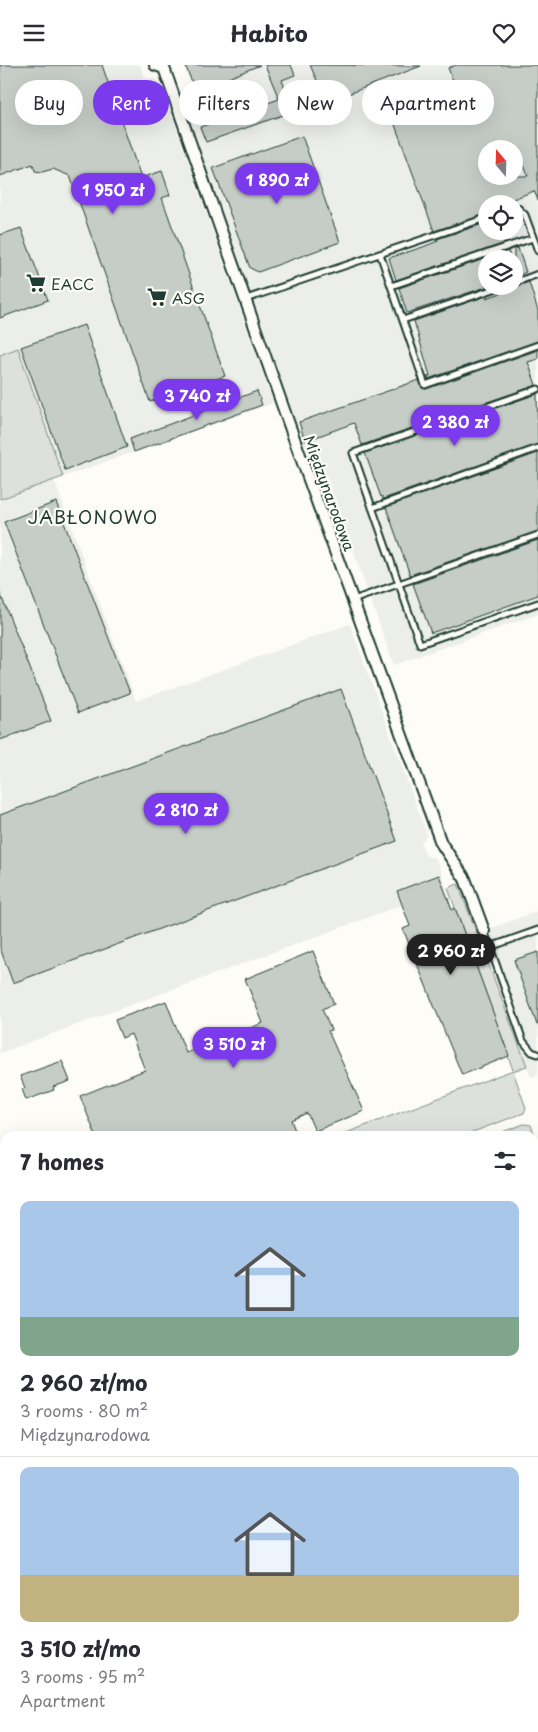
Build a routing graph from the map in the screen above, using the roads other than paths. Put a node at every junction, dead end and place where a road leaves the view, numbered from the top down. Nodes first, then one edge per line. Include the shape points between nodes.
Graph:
1 (156, 65) edge
2 (523, 213) edge
3 (478, 221) edge
4 (533, 238) junction
5 (538, 251) edge
6 (380, 254) junction
7 (538, 274) edge
8 (523, 280) edge
9 (391, 286) junction
10 (478, 294) edge
11 (245, 299) junction
12 (403, 320) junction
13 (538, 345) edge
14 (538, 389) edge
15 (538, 448) edge
16 (372, 508) junction
17 (538, 535) edge
18 (399, 584) junction
19 (353, 600) junction
20 (538, 603) edge
21 (538, 930) edge
22 (484, 931) joint
23 (490, 947) junction
24 (538, 1055) edge

1 - 11 street, Międzynarodowa via 164,68
2 - 4 lane
3 - 6 lane
4 - 5 lane
4 - 9 lane
6 - 9 lane
6 - 11 lane
7 - 8 lane
9 - 12 lane
10 - 12 lane
11 - 19 street, Międzynarodowa
12 - 13 lane via 425,385
14 - 16 lane via 353,453
15 - 16 lane
16 - 18 lane
17 - 18 lane
18 - 19 lane
18 - 20 lane via 420,644
19 - 22 street, Międzynarodowa via 441,843 465,879
21 - 23 lane
22 - 23 lane
23 - 24 lane via 523,1041

